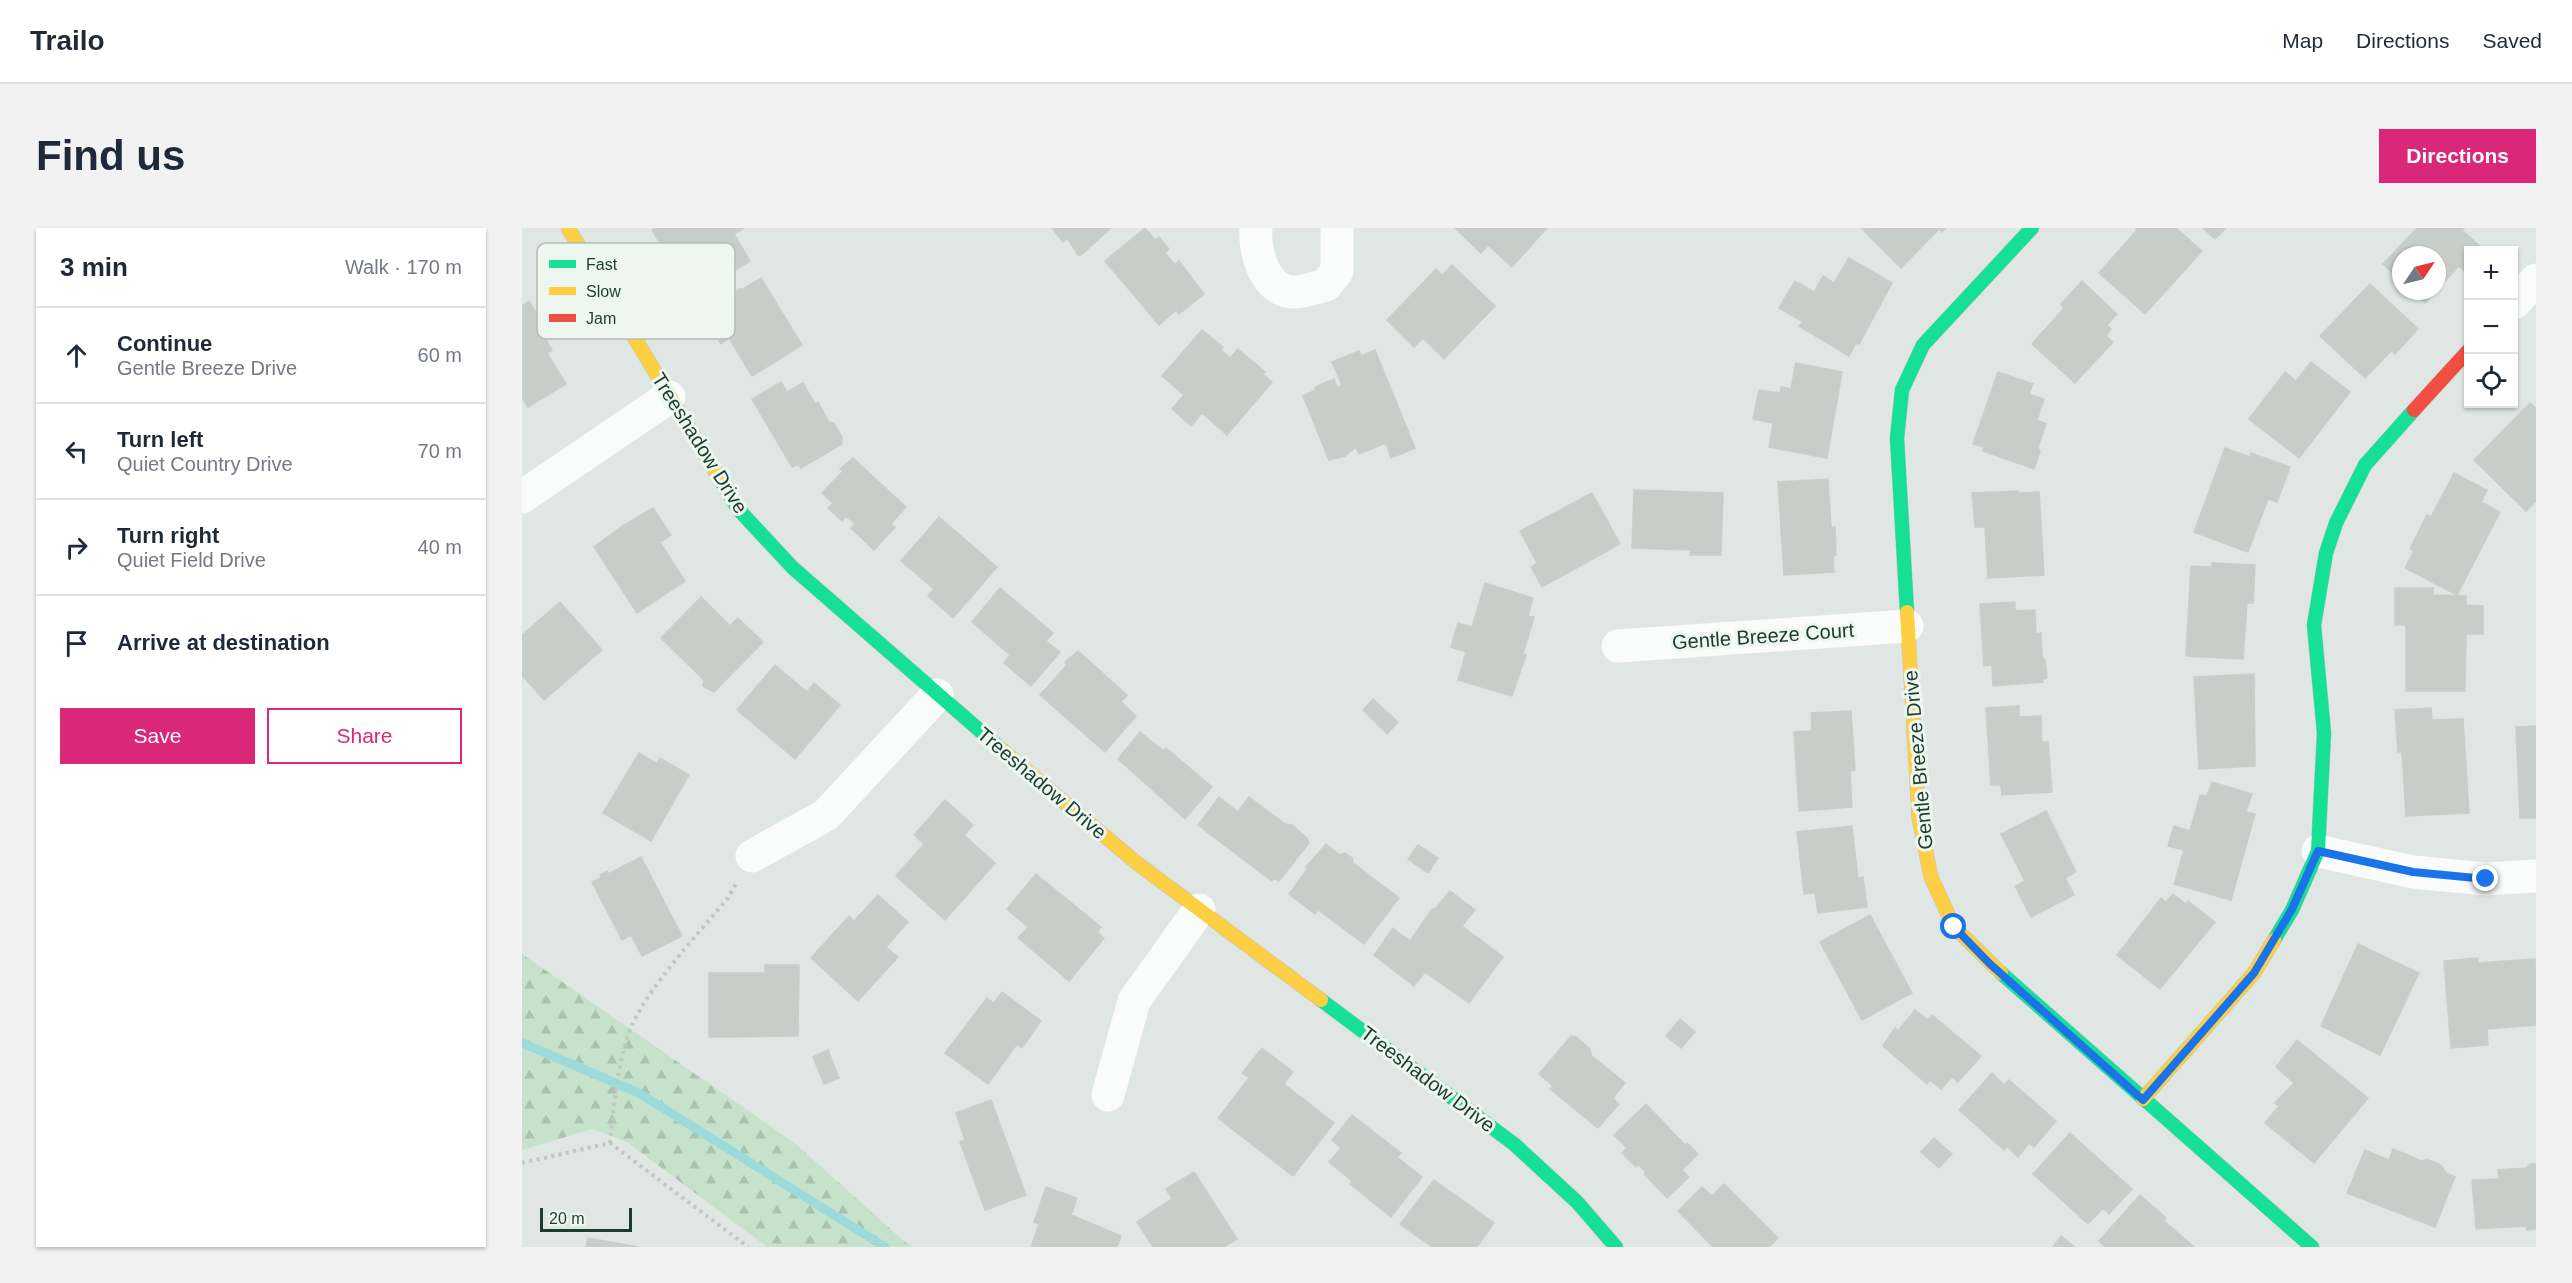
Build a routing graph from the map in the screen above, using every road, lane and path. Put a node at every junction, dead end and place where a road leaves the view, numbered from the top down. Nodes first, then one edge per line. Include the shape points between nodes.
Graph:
1 (568, 228) edge
2 (1256, 228) edge
3 (1337, 228) edge
4 (2032, 228) edge
5 (577, 243) edge
6 (2536, 280) edge
7 (2517, 300) edge
8 (634, 339) edge
9 (2466, 354) edge
10 (669, 397) junction
11 (522, 497) edge
12 (1907, 626) junction
13 (1618, 646) dead end
14 (937, 695) junction
15 (2318, 851) junction
16 (752, 856) joint
17 (2536, 876) edge
18 (1199, 910) junction
19 (1108, 1095) dead end
20 (2143, 1100) junction
21 (610, 1143) junction
22 (522, 1162) edge
23 (748, 1247) edge
24 (1616, 1247) edge
25 (2312, 1247) edge

1 - 5 street, Treeshadow Drive
2 - 3 street via 1255,244 1262,267 1276,286 1292,292 1326,285 1337,271
4 - 12 street, Gentle Breeze Drive via 1923,345 1902,390 1897,438
6 - 7 street
8 - 10 street, Treeshadow Drive
9 - 15 street via 2365,465 2336,523 2326,553 2314,625 2324,733
10 - 11 street
10 - 14 street, Treeshadow Drive via 746,518 793,568
12 - 13 street, Gentle Breeze Court
12 - 20 street, Gentle Breeze Drive via 1919,818 1930,877 1954,927
14 - 16 street via 826,815
14 - 18 street, Treeshadow Drive via 1138,864
15 - 17 street via 2413,872 2486,879
15 - 20 street via 2292,909 2254,973
16 - 21 path via 728,898 650,993 630,1030
18 - 19 street via 1134,1001
18 - 24 street, Treeshadow Drive via 1514,1144 1577,1202
20 - 25 street, Gentle Breeze Drive
21 - 22 path
21 - 23 path

